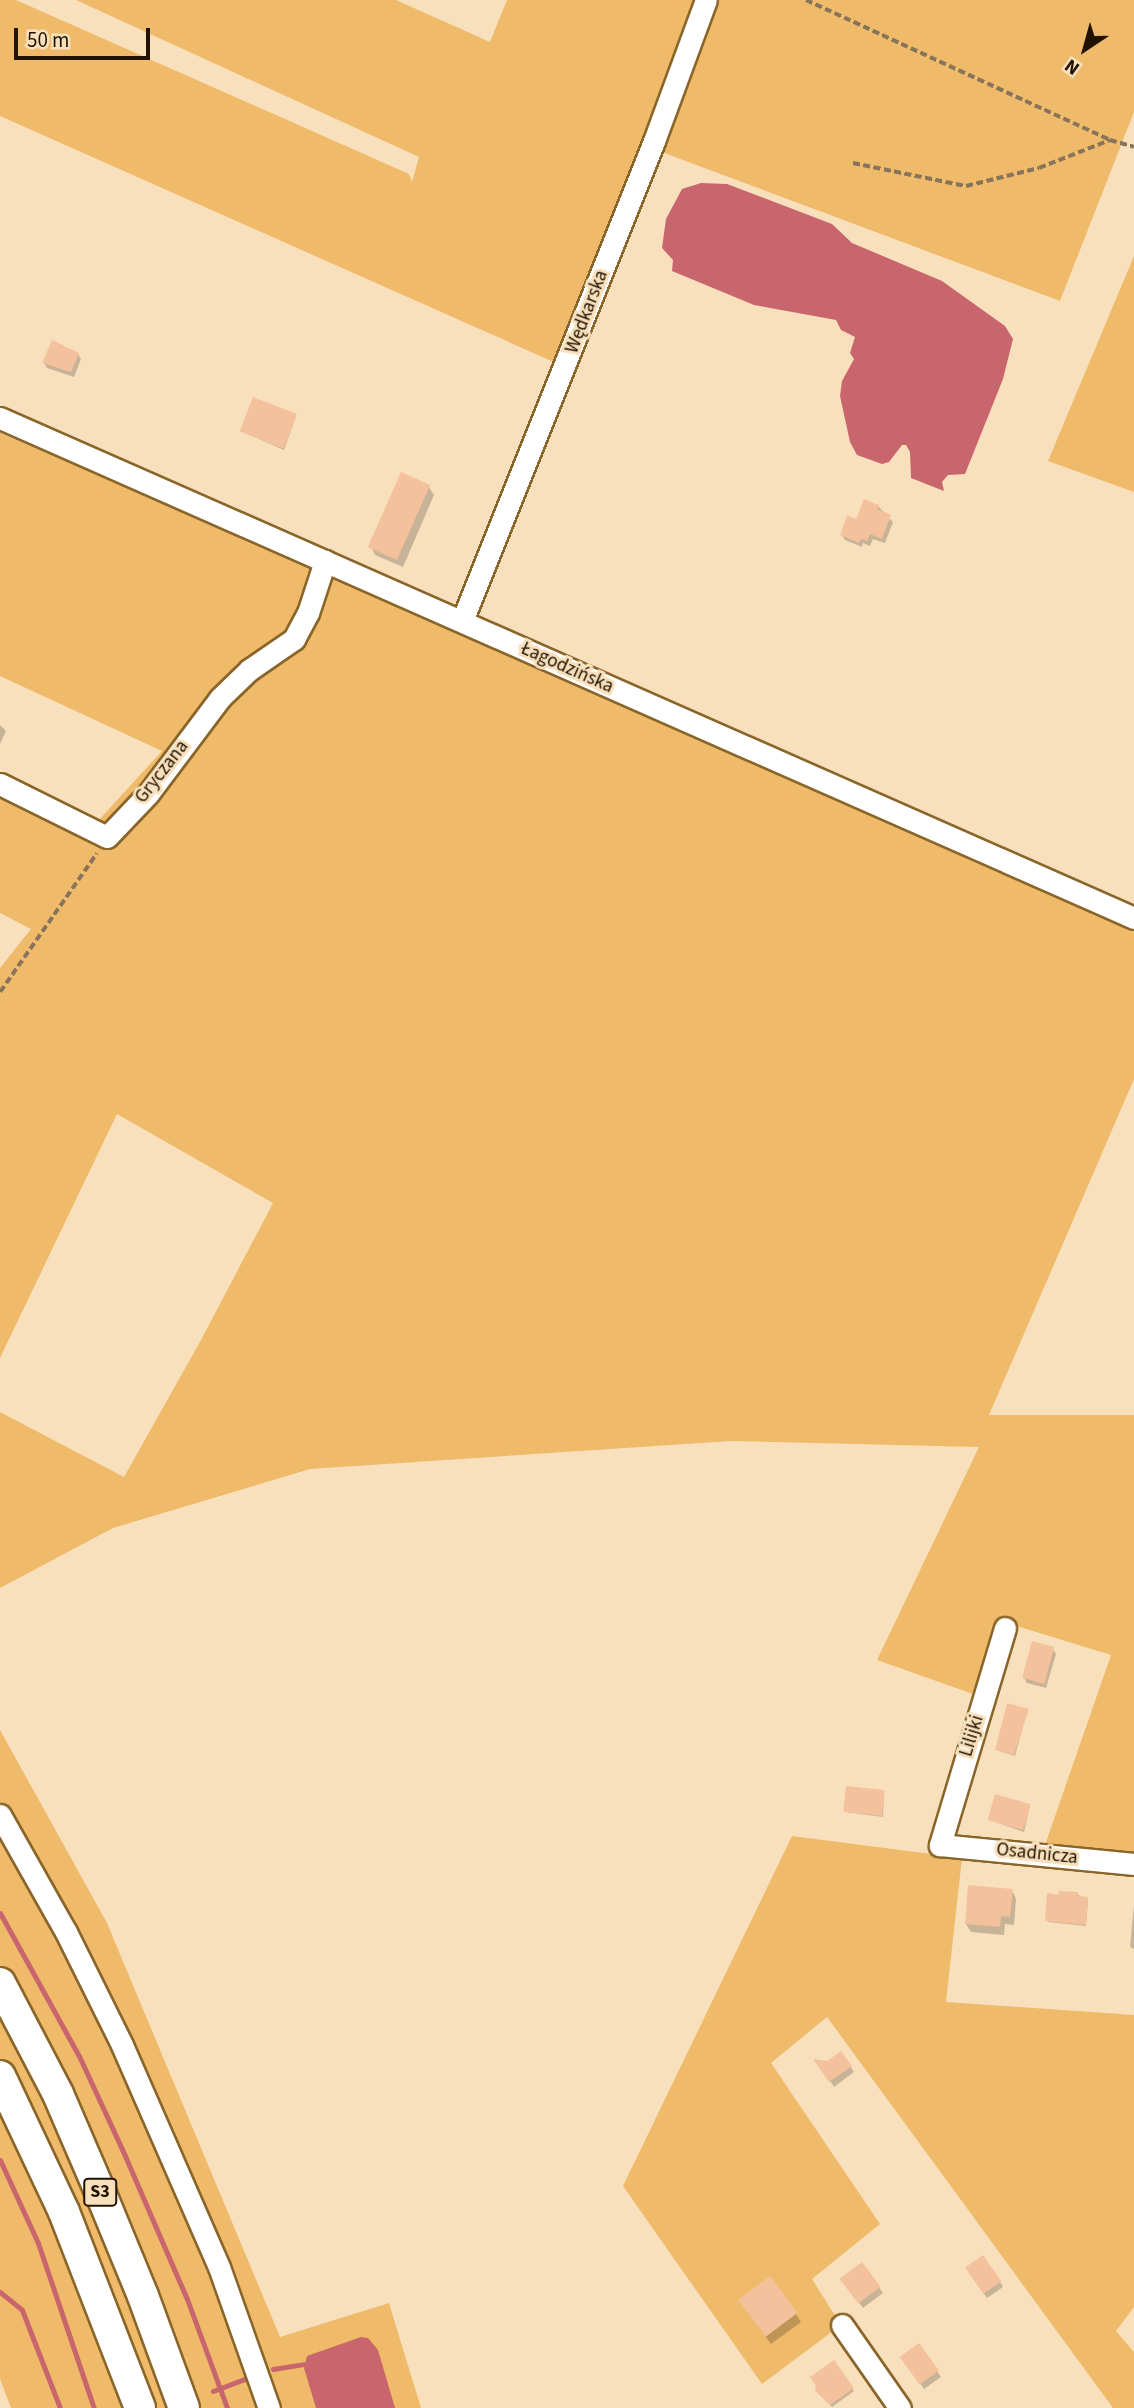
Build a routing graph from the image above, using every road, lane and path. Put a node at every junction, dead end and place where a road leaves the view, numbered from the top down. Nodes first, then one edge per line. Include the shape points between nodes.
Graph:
1 (706, 0) edge
2 (806, 0) edge
3 (1110, 140) junction
4 (1134, 147) edge
5 (853, 163) dead end
6 (0, 418) edge
7 (325, 561) junction
8 (462, 621) junction
9 (0, 784) edge
10 (107, 837) junction
11 (1134, 918) edge
12 (0, 992) edge
13 (1005, 1628) dead end
14 (0, 1815) edge
15 (940, 1845) joint
16 (1134, 1864) edge
17 (0, 1983) edge
18 (0, 2076) edge
19 (842, 2325) dead end
20 (140, 2408) edge
21 (184, 2408) edge
22 (269, 2408) edge
23 (901, 2408) edge

1 - 8 street, Wędkarska
2 - 3 path
3 - 4 path
3 - 5 path via 1039,167 965,186
6 - 7 street, Łagodzińska
7 - 8 street, Łagodzińska
7 - 10 street, Gryczana via 308,613 293,639 249,670 220,698 148,794
8 - 11 street, Łagodzińska
9 - 10 street
10 - 12 path
13 - 15 street, Lilijki
14 - 22 street via 66,1932 133,2070 219,2267
15 - 16 street, Osadnicza
17 - 21 highway, S3 via 58,2094 144,2297
18 - 20 highway, S3 via 64,2212
19 - 23 street

